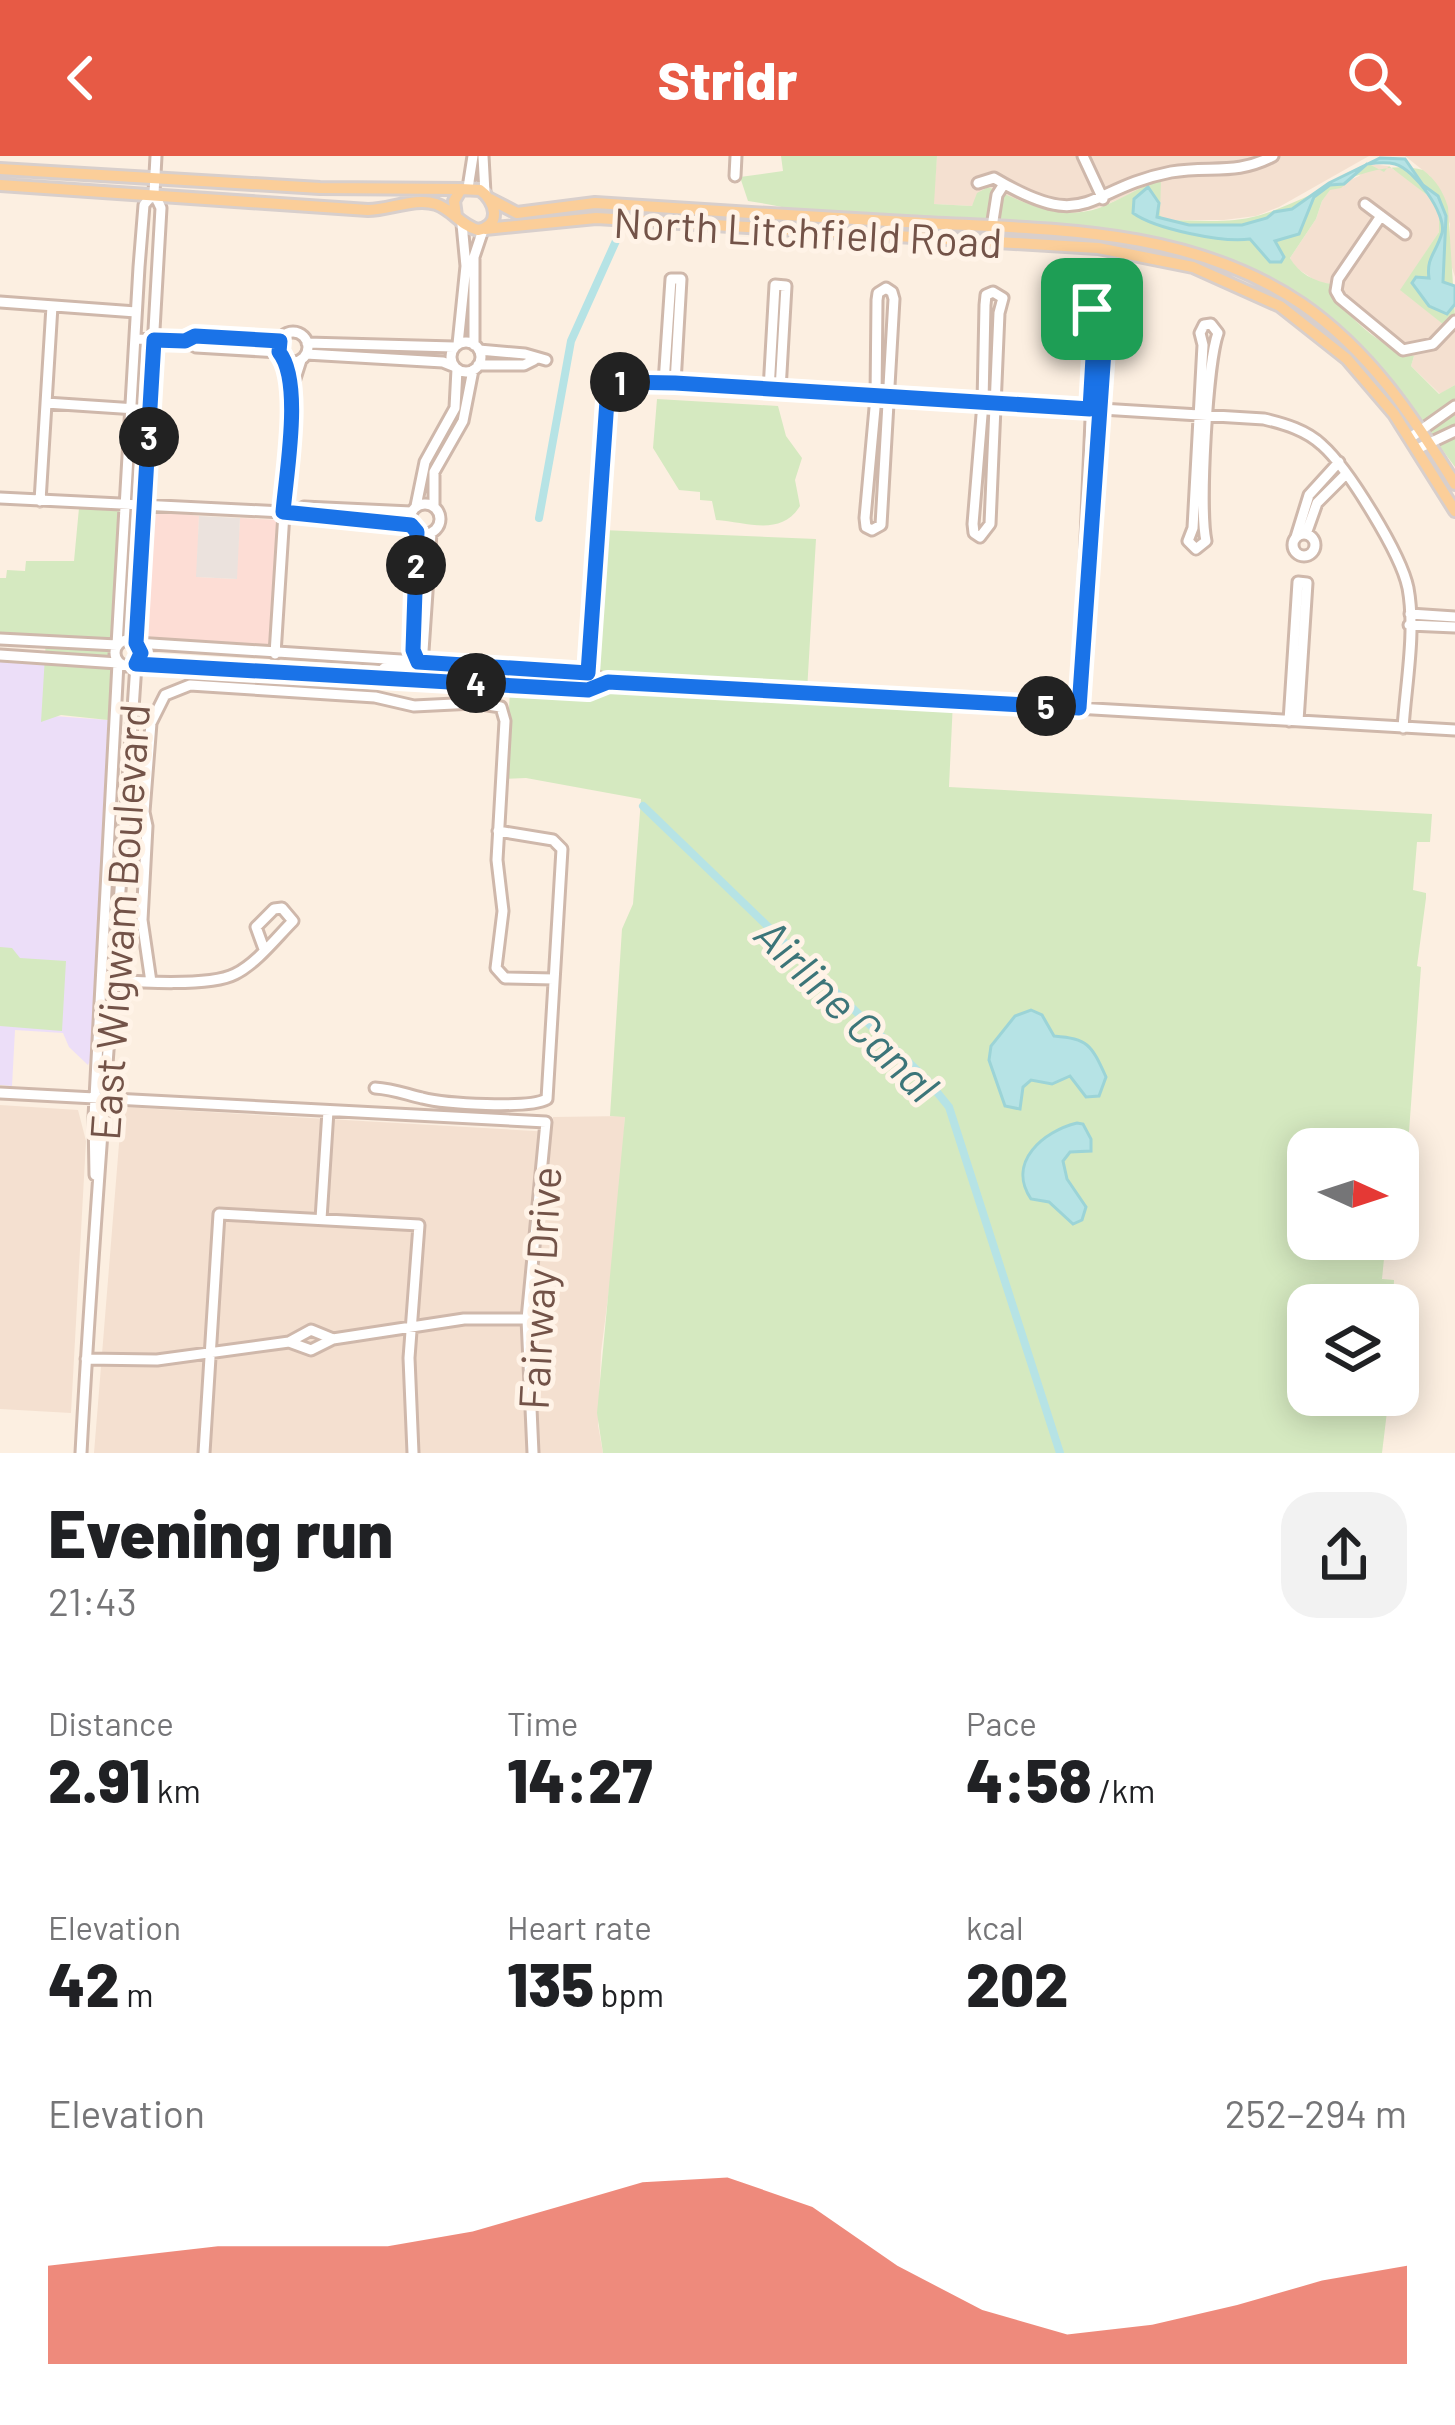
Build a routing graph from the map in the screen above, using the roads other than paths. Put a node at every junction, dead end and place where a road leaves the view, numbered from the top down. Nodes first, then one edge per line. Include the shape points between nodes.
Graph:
1 (156, 156) edge
2 (473, 156) edge
3 (483, 156) edge
4 (736, 156) edge
5 (1083, 156) edge
6 (1197, 156) edge
7 (1273, 156) edge
8 (0, 169) edge
9 (1200, 170) junction
10 (735, 176) dead end
11 (154, 177) junction
12 (978, 183) dead end
13 (1004, 184) junction
14 (0, 185) edge
15 (464, 189) junction
16 (154, 193) junction
17 (488, 196) junction
18 (1103, 199) junction
19 (1365, 204) dead end
20 (572, 211) junction
21 (1381, 216) junction
22 (459, 220) junction
23 (992, 227) junction
24 (484, 229) junction
25 (1405, 234) dead end
26 (0, 302) edge
27 (52, 306) junction
28 (136, 311) junction
29 (1455, 321) edge
30 (673, 330) junction
31 (778, 336) dead end
32 (134, 339) junction
33 (154, 340) junction
34 (884, 340) junction
35 (456, 346) junction
36 (991, 346) junction
37 (477, 348) junction
38 (282, 351) junction
39 (305, 352) junction
40 (1099, 354) junction
41 (1207, 362) dead end
42 (455, 367) junction
43 (476, 367) junction
44 (669, 383) junction
45 (292, 388) junction
46 (774, 390) junction
47 (881, 398) junction
48 (46, 403) junction
49 (988, 403) junction
50 (1455, 406) edge
51 (131, 407) junction
52 (1096, 409) junction
53 (151, 410) junction
54 (1203, 415) junction
55 (1455, 431) edge
56 (1416, 439) junction
57 (1430, 444) junction
58 (1339, 462) junction
59 (876, 466) junction
60 (984, 472) junction
61 (1346, 474) junction
62 (1455, 484) edge
63 (1200, 485) junction
64 (0, 498) edge
65 (40, 501) junction
66 (1312, 501) junction
67 (137, 506) junction
68 (434, 506) junction
69 (413, 509) junction
70 (1455, 511) edge
71 (283, 512) junction
72 (298, 512) junction
73 (414, 529) junction
74 (431, 533) junction
75 (1301, 536) dead end
76 (1455, 616) edge
77 (1410, 620) junction
78 (1300, 623) dead end
79 (1455, 627) edge
80 (0, 639) edge
81 (136, 643) junction
82 (117, 645) junction
83 (275, 653) junction
84 (0, 655) edge
85 (418, 659) junction
86 (118, 663) junction
87 (136, 664) junction
88 (274, 671) junction
89 (588, 673) junction
90 (373, 677) junction
91 (608, 682) junction
92 (586, 690) junction
93 (1079, 708) junction
94 (1294, 721) junction
95 (1403, 728) junction
96 (1455, 730) edge
97 (498, 831) junction
98 (264, 949) junction
99 (107, 980) junction
100 (554, 980) junction
101 (151, 982) junction
102 (375, 1088) dead end
103 (0, 1093) edge
104 (101, 1099) junction
105 (328, 1111) junction
106 (322, 1219) junction
107 (527, 1318) junction
108 (410, 1329) junction
109 (334, 1339) junction
110 (289, 1342) junction
111 (211, 1354) junction
112 (86, 1359) junction
113 (81, 1453) edge
114 (204, 1453) edge
115 (413, 1453) edge
116 (533, 1453) edge

1 - 11 street
2 - 15 street
3 - 17 street
4 - 10 street
5 - 18 street
6 - 9 street
7 - 9 street via 1243,169
8 - 11 main road
9 - 18 street via 1157,176
11 - 15 main road
11 - 16 street
12 - 13 street
13 - 18 street via 1062,207
13 - 23 street
14 - 16 main road
15 - 17 main road
15 - 22 main road via 454,201
16 - 22 main road via 368,210 424,202
16 - 28 street via 145,205
16 - 33 street via 161,208
17 - 20 main road, North Litchfield Road via 518,213
17 - 24 main road via 494,217
19 - 21 street
20 - 23 main road, North Litchfield Road via 595,203
20 - 24 main road, North Litchfield Road
20 - 56 main road, North Litchfield Road via 1160,257 1232,282 1304,324 1363,375
21 - 25 street
21 - 29 street via 1338,279 1340,298 1403,350 1433,344
22 - 24 main road
22 - 35 street via 466,266
23 - 56 main road, North Litchfield Road via 1134,237 1246,272 1362,352
24 - 37 street via 474,257
26 - 27 street
27 - 28 street
27 - 48 street
28 - 32 street
30 - 30 street via 681,279 671,279
30 - 44 street
31 - 46 street
32 - 33 street
32 - 51 street
33 - 38 street via 195,336
33 - 53 street
34 - 34 street via 894,299 886,288 877,300
34 - 47 street
35 - 37 street
35 - 39 street
35 - 42 street
36 - 36 street via 1003,298 993,292 986,296
36 - 49 street
37 - 43 street
37 - 43 street via 540,360
38 - 39 street
38 - 39 street via 295,333
38 - 45 street
39 - 42 street
39 - 45 street
40 - 40 street via 1111,310 1101,299 1092,309
40 - 52 street
41 - 54 street
42 - 43 street
42 - 69 street via 455,408 425,461
43 - 68 street via 463,421 434,472
44 - 46 street
44 - 89 street via 608,386
45 - 71 street
46 - 47 street
47 - 49 street
47 - 59 street
48 - 51 street
48 - 65 street
49 - 52 street
49 - 60 street
50 - 56 street
51 - 53 street
51 - 67 street
52 - 54 street
52 - 93 street
53 - 67 street
54 - 58 street via 1294,427
54 - 63 street
55 - 57 street
56 - 57 main road, North Litchfield Road
56 - 70 main road, North Litchfield Road
57 - 62 main road, North Litchfield Road
58 - 61 street
58 - 66 street
59 - 59 street via 865,518 872,530 881,525
60 - 60 street via 973,524 980,537 990,524
61 - 66 street
61 - 77 street via 1393,549
63 - 63 street via 1188,541 1196,549 1206,541
64 - 65 street
65 - 67 street
66 - 75 street
67 - 71 street
67 - 81 street
67 - 82 street
68 - 69 street
68 - 74 street via 440,519
69 - 72 street
69 - 73 street
71 - 72 street
71 - 83 street
72 - 73 street
73 - 74 street
73 - 85 street
74 - 85 street
76 - 77 street
77 - 79 street
77 - 95 street
78 - 94 street
80 - 82 street
81 - 82 street
81 - 83 street
81 - 87 street
82 - 86 street
83 - 85 street
83 - 88 street
84 - 86 street
85 - 89 street
85 - 90 street via 412,669 384,668
86 - 87 street
86 - 99 street, East Wigwam Boulevard
87 - 88 street
87 - 99 street, East Wigwam Boulevard
88 - 90 street
89 - 91 street
89 - 92 street
90 - 92 street
91 - 92 street
91 - 93 street
93 - 94 street
94 - 95 street
95 - 96 street
97 - 100 street via 561,847
97 - 100 street via 497,973
97 - 101 street via 501,707 170,691 151,722 143,812 142,920
98 - 98 street via 293,921 282,908 256,927
98 - 101 street via 232,976
99 - 101 street
99 - 104 street, East Wigwam Boulevard
100 - 102 street via 543,1104 423,1099
103 - 104 street
104 - 105 street
104 - 112 street, East Wigwam Boulevard
105 - 106 street
105 - 107 street, Fairway Drive via 546,1122
106 - 108 street via 419,1225
106 - 111 street via 219,1214
107 - 108 street
107 - 116 street, Fairway Drive
108 - 109 street
108 - 115 street
109 - 110 street via 311,1350
109 - 110 street via 311,1330
110 - 111 street
111 - 112 street
111 - 114 street
112 - 113 street, East Wigwam Boulevard

